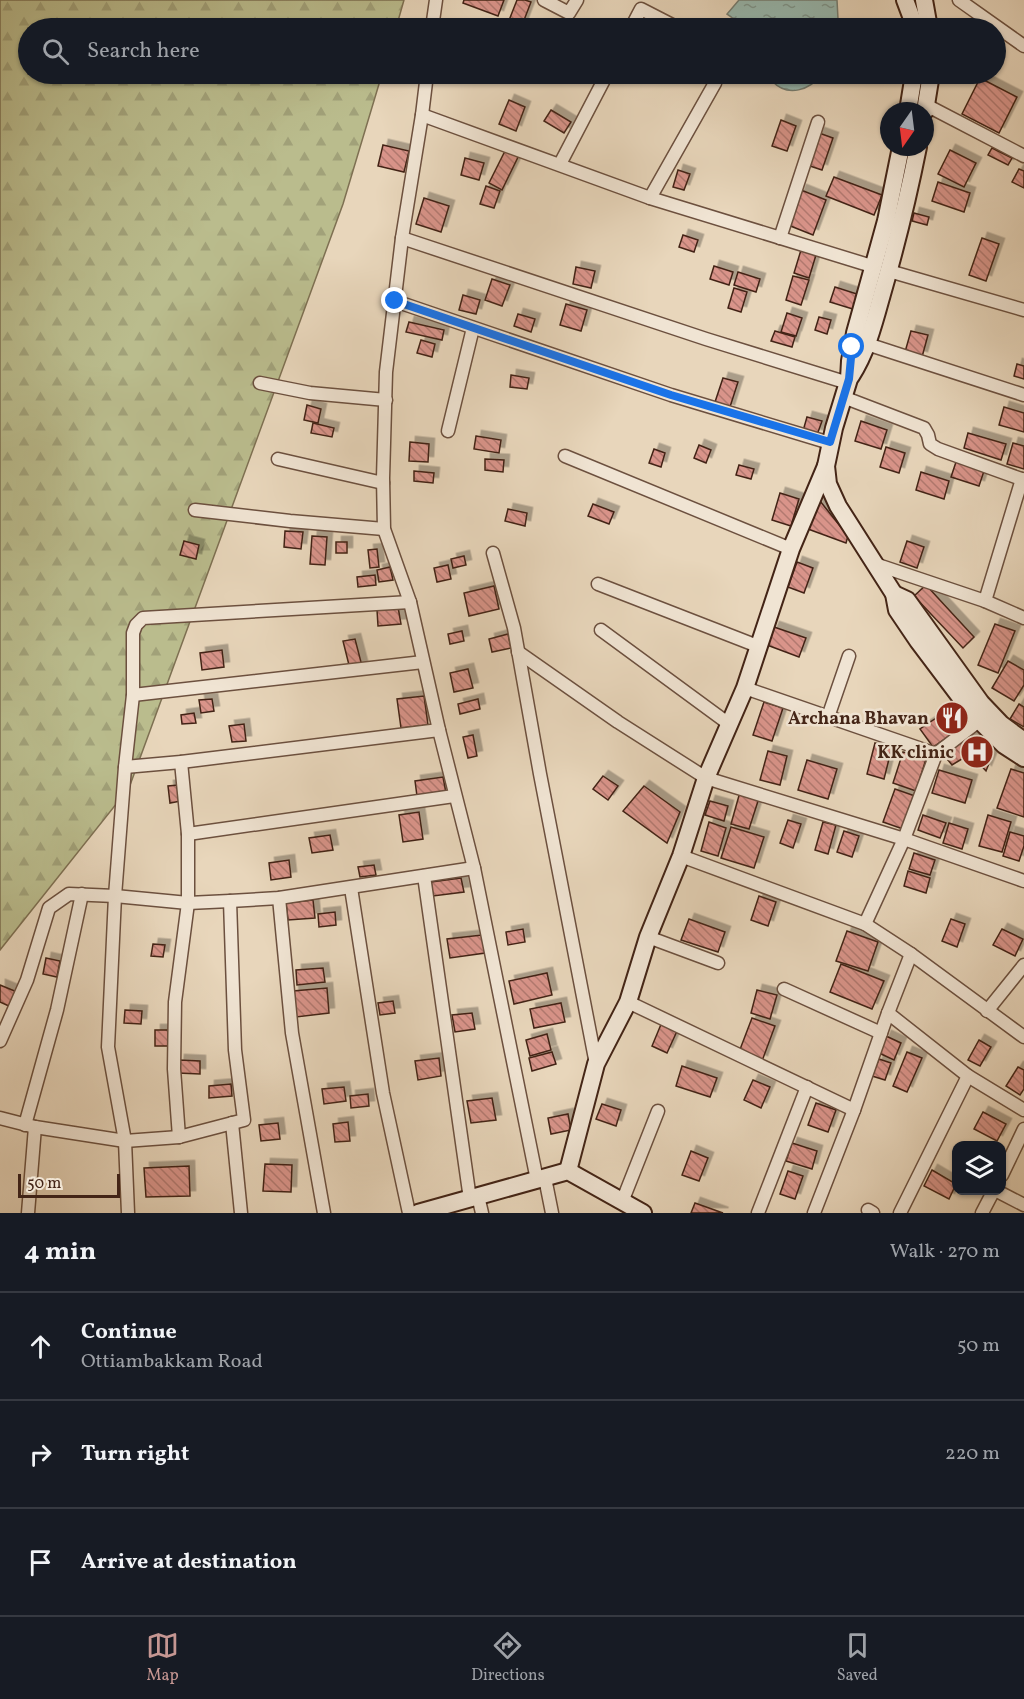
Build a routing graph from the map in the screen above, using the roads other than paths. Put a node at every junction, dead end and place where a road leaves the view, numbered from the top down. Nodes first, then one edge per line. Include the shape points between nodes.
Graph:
1 (436, 0) edge
2 (544, 0) edge
3 (577, 0) edge
4 (905, 0) edge
5 (924, 0) edge
6 (958, 0) edge
7 (433, 18) edge
8 (636, 18) edge
9 (659, 18) edge
10 (912, 18) edge
11 (927, 18) edge
12 (984, 18) edge
13 (1006, 33) edge
14 (1024, 46) edge
15 (426, 84) edge
16 (602, 84) edge
17 (715, 84) edge
18 (912, 84) edge
19 (930, 84) edge
20 (909, 102) edge
21 (927, 102) edge
22 (934, 112) edge
23 (422, 115) junction
24 (818, 122) dead end
25 (1022, 150) edge
26 (899, 156) edge
27 (915, 156) edge
28 (560, 164) junction
29 (650, 198) junction
30 (402, 238) junction
31 (780, 238) junction
32 (882, 269) junction
33 (395, 301) junction
34 (1024, 310) edge
35 (473, 328) junction
36 (867, 344) junction
37 (260, 383) dead end
38 (847, 386) junction
39 (1024, 395) edge
40 (386, 400) junction
41 (448, 431) dead end
42 (830, 442) junction
43 (565, 456) dead end
44 (278, 459) dead end
45 (826, 466) junction
46 (1023, 479) edge
47 (384, 483) junction
48 (195, 510) dead end
49 (384, 529) junction
50 (791, 549) junction
51 (494, 553) dead end
52 (875, 564) junction
53 (598, 584) dead end
54 (985, 601) junction
55 (410, 602) junction
56 (1024, 618) edge
57 (601, 630) dead end
58 (760, 647) junction
59 (518, 652) junction
60 (849, 656) dead end
61 (423, 662) junction
62 (745, 688) junction
63 (134, 695) junction
64 (984, 716) junction
65 (828, 717) junction
66 (729, 724) junction
67 (438, 730) junction
68 (1024, 741) edge
69 (936, 754) junction
70 (1024, 758) edge
71 (181, 762) junction
72 (125, 767) junction
73 (706, 778) junction
74 (454, 796) junction
75 (188, 834) junction
76 (904, 839) junction
77 (681, 856) junction
78 (474, 868) junction
79 (424, 876) junction
80 (1024, 881) edge
81 (351, 888) junction
82 (82, 894) junction
83 (116, 896) junction
84 (279, 898) junction
85 (230, 901) junction
86 (188, 903) junction
87 (865, 924) junction
88 (648, 937) junction
89 (911, 954) junction
90 (718, 963) dead end
91 (1024, 965) edge
92 (784, 989) dead end
93 (627, 1002) junction
94 (987, 1011) junction
95 (888, 1013) junction
96 (881, 1033) junction
97 (1024, 1037) edge
98 (0, 1041) edge
99 (596, 1064) junction
100 (968, 1076) junction
101 (807, 1087) junction
102 (854, 1110) junction
103 (1024, 1110) edge
104 (658, 1111) dead end
105 (0, 1119) edge
106 (232, 1123) junction
107 (30, 1126) junction
108 (1024, 1129) edge
109 (179, 1137) junction
110 (125, 1141) junction
111 (1006, 1167) edge
112 (568, 1172) junction
113 (541, 1179) junction
114 (993, 1195) edge
115 (1003, 1195) edge
116 (474, 1198) junction
117 (622, 1202) junction
118 (1024, 1205) edge
119 (28, 1213) edge
120 (128, 1213) edge
121 (241, 1213) edge
122 (324, 1213) edge
123 (410, 1213) edge
124 (418, 1213) edge
125 (482, 1213) edge
126 (552, 1213) edge
127 (643, 1213) edge
128 (758, 1213) edge
129 (814, 1213) edge
130 (900, 1213) edge
131 (982, 1213) edge

1 - 7 street
2 - 3 street via 569,13
4 - 10 street
5 - 11 street
6 - 12 street
8 - 9 street via 641,9
13 - 14 street
15 - 23 street
16 - 28 street
17 - 29 street
18 - 20 street
19 - 21 street
22 - 25 street
23 - 28 street
23 - 30 street
24 - 31 street
26 - 32 street via 886,221
27 - 32 street
28 - 29 street
29 - 31 street
30 - 33 street
30 - 38 street
31 - 32 street
32 - 34 street
32 - 36 street
32 - 38 street via 855,333
33 - 35 street
33 - 40 street
35 - 41 street
35 - 42 street via 671,395
36 - 38 street
36 - 39 street
37 - 40 street via 310,393
38 - 42 street
38 - 46 street via 924,428 930,444 938,449
40 - 47 street
42 - 45 street
43 - 50 street
44 - 47 street
45 - 50 street
45 - 52 street via 828,484 838,506
46 - 54 street
47 - 49 street
48 - 49 street
49 - 55 street
50 - 58 street
51 - 59 street
52 - 54 street
52 - 64 street via 894,594 907,600 981,703
53 - 58 street
54 - 56 street
55 - 61 street
55 - 63 street via 144,618 133,633
57 - 66 street
58 - 62 street
59 - 73 street
59 - 99 street
60 - 65 street
61 - 63 street
61 - 67 street
62 - 65 street
62 - 66 street
63 - 72 street
64 - 68 street
64 - 69 street
64 - 70 street via 1004,745
65 - 69 street
66 - 73 street
67 - 71 street
67 - 74 street
69 - 76 street
71 - 72 street
71 - 75 street
72 - 83 street
73 - 76 street
73 - 77 street
74 - 75 street
74 - 78 street
75 - 86 street
76 - 80 street
76 - 87 street
77 - 87 street
77 - 88 street
78 - 79 street
78 - 113 street
79 - 81 street
79 - 116 street
81 - 84 street
81 - 123 street via 383,1093
82 - 83 street
82 - 98 street via 69,894 49,908 27,980
82 - 107 street
83 - 86 street
83 - 110 street via 108,1047
84 - 85 street
84 - 122 street via 292,1033
85 - 86 street
85 - 106 street via 235,1050 244,1120
86 - 109 street via 175,1002
87 - 89 street
88 - 90 street
88 - 93 street
89 - 94 street
89 - 95 street
91 - 94 street
92 - 96 street
93 - 99 street
93 - 101 street
94 - 97 street
95 - 96 street
95 - 100 street
96 - 102 street
99 - 112 street
100 - 103 street
100 - 130 street
101 - 102 street
101 - 128 street
102 - 129 street
104 - 117 street
105 - 107 street
106 - 109 street
106 - 121 street
107 - 110 street
107 - 119 street
108 - 111 street
109 - 110 street
110 - 120 street
112 - 113 street
112 - 117 street
113 - 116 street
113 - 126 street
114 - 131 street
115 - 118 street
116 - 124 street
116 - 125 street
117 - 127 street

